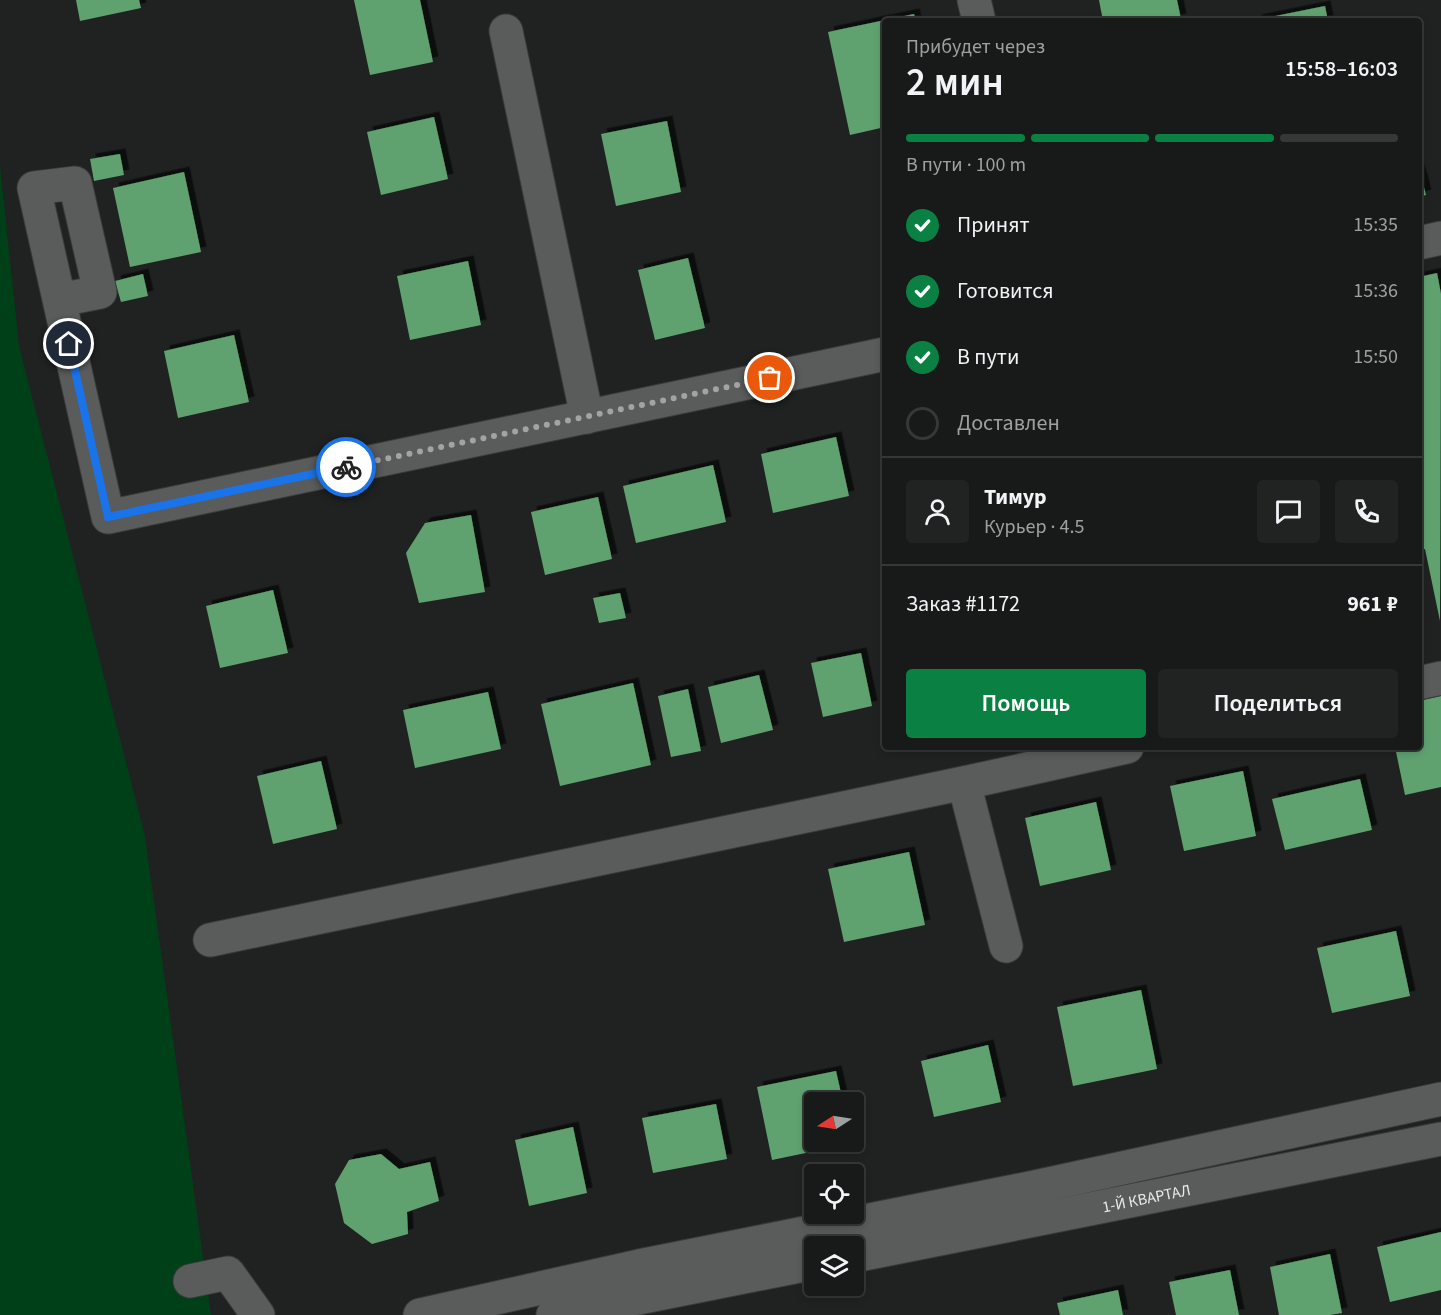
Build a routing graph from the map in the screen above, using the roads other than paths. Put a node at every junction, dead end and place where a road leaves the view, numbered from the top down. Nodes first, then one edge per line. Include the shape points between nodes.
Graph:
1 (974, 0) edge
2 (978, 18) edge
3 (506, 31) dead end
4 (1441, 238) edge
5 (1422, 242) edge
6 (60, 300) dead end
7 (882, 355) edge
8 (587, 417) junction
9 (1441, 678) edge
10 (1422, 682) edge
11 (1113, 750) edge
12 (963, 783) junction
13 (210, 940) dead end
14 (1006, 946) dead end
15 (1441, 1099) edge
16 (1441, 1139) edge
17 (864, 1254) edge
18 (804, 1265) edge
19 (190, 1281) dead end
20 (258, 1315) edge
21 (420, 1315) edge
22 (553, 1315) edge

1 - 2 street
3 - 8 street
4 - 5 street
6 - 8 street via 108,517
7 - 8 street
9 - 10 street
11 - 12 street
12 - 13 street
12 - 14 street
15 - 21 street
16 - 17 street, 1-Й КВАРТАЛ
18 - 22 street
19 - 20 street via 228,1273

